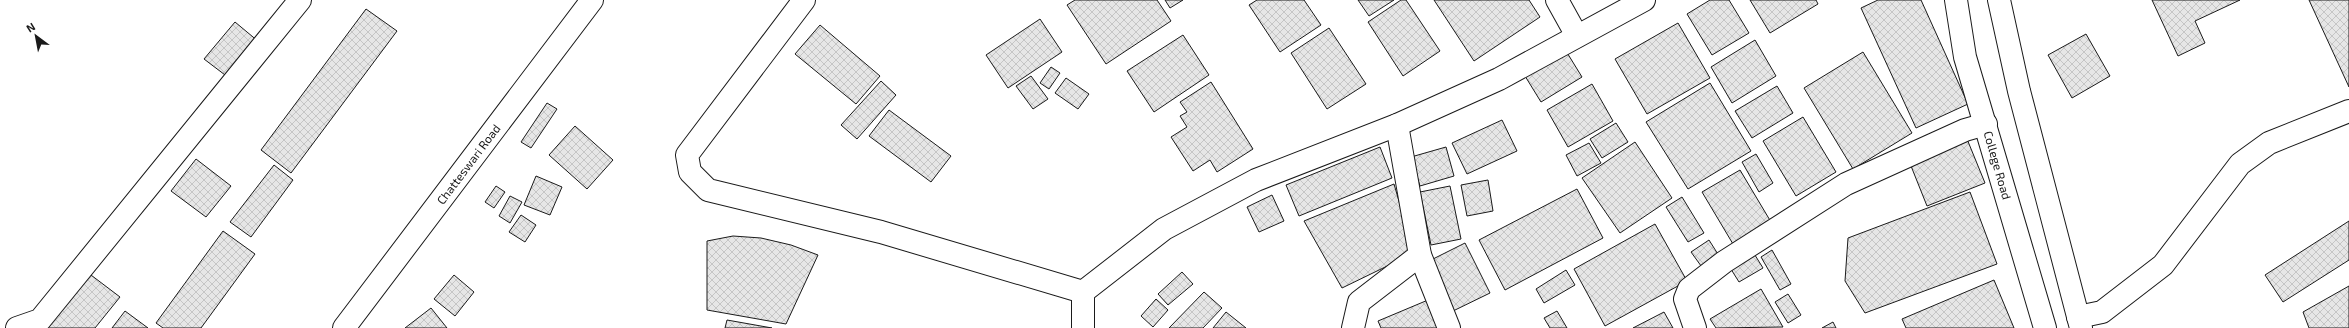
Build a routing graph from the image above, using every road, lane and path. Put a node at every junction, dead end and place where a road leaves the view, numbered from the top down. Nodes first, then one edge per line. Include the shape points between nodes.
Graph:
1 (300, 0) edge
2 (592, 0) edge
3 (804, 0) edge
4 (1557, 0) edge
5 (1644, 0) edge
6 (1956, 0) edge
7 (1999, 0) edge
8 (1578, 36) junction
9 (2349, 111) edge
10 (1986, 124) junction
11 (1397, 125) junction
12 (1420, 255) junction
13 (1083, 292) junction
14 (2080, 323) edge
15 (37, 324) edge
16 (17, 328) edge
17 (344, 328) edge
18 (1083, 328) edge
19 (1353, 328) edge
20 (1449, 328) edge
21 (1695, 328) edge
22 (2045, 328) edge

1 - 15 street
2 - 17 street, Chatteswari Road
3 - 13 street via 687,155 690,172 708,190 882,232
4 - 8 street
5 - 8 street
6 - 10 street, College Road via 1965,57
7 - 14 street via 2019,91
8 - 11 street via 1499,79
9 - 14 street via 2269,143 2240,164 2163,265 2102,312
10 - 21 street via 1965,130 1846,184 1724,262 1689,289 1685,299
10 - 22 street, College Road
11 - 12 street
11 - 13 street via 1256,180 1164,229
12 - 19 street via 1359,302
12 - 20 street
13 - 18 street
15 - 16 street

